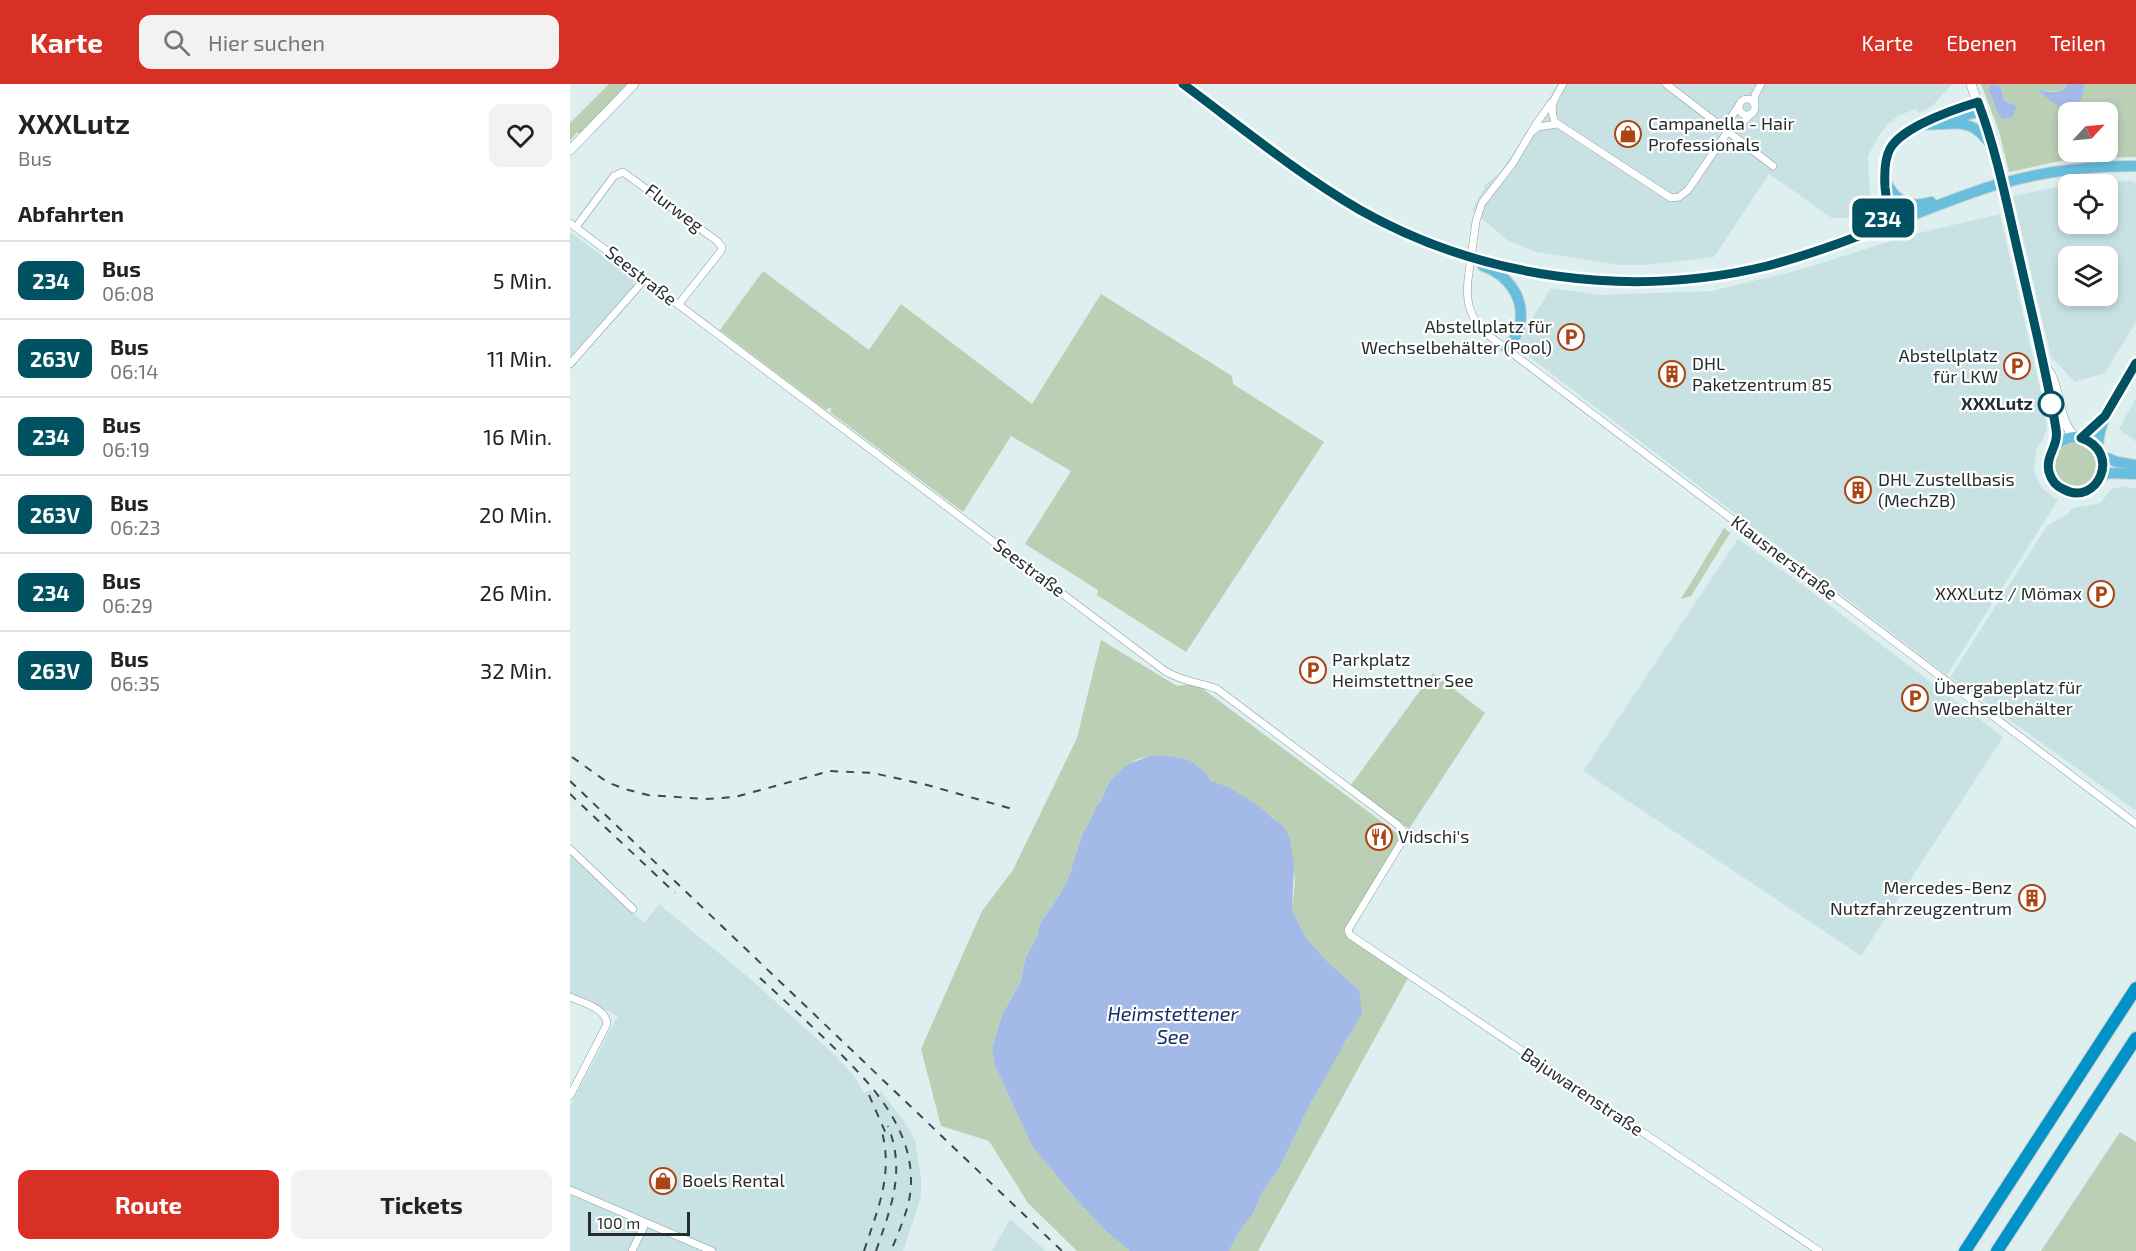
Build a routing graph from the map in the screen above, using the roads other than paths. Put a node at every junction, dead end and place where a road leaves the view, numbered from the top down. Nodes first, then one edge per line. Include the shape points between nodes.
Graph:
1 (634, 84) edge
2 (1183, 84) edge
3 (1563, 84) edge
4 (1666, 84) edge
5 (1761, 84) edge
6 (1971, 84) edge
7 (1755, 95) junction
8 (1742, 101) junction
9 (1552, 103) junction
10 (1754, 104) junction
11 (1980, 107) junction
12 (1752, 113) junction
13 (1557, 124) junction
14 (1921, 124) junction
15 (1533, 131) junction
16 (1728, 131) junction
17 (1993, 147) junction
18 (570, 150) edge
19 (1773, 166) dead end
20 (2136, 166) edge
21 (1885, 179) junction
22 (1958, 198) junction
23 (573, 225) edge
24 (1874, 231) junction
25 (1440, 246) junction
26 (645, 279) junction
27 (678, 305) junction
28 (1506, 348) junction
29 (2136, 363) edge
30 (570, 364) edge
31 (2044, 365) junction
32 (2105, 416) junction
33 (2078, 437) junction
34 (2056, 445) junction
35 (2100, 452) junction
36 (2136, 465) edge
37 (2136, 474) edge
38 (2101, 477) junction
39 (2136, 824) edge
40 (570, 849) edge
41 (633, 909) dead end
42 (1348, 930) joint
43 (2136, 988) edge
44 (570, 997) edge
45 (2136, 1038) edge
46 (570, 1096) edge
47 (570, 1190) edge
48 (645, 1224) junction
49 (632, 1251) edge
50 (712, 1251) edge
51 (1819, 1251) edge
52 (1965, 1251) edge
53 (1997, 1251) edge

1 - 18 street
2 - 25 main road via 1341,198
3 - 9 street
4 - 16 street
5 - 7 street
6 - 11 street
7 - 8 street
7 - 10 street
8 - 10 street via 1751,100
8 - 12 street via 1742,113
8 - 16 street via 1730,119
9 - 13 street via 1552,116
9 - 15 street
10 - 12 street
11 - 14 main road via 1930,118
11 - 17 street
12 - 16 street
13 - 15 street
13 - 16 street via 1671,198 1688,190
14 - 17 main road via 1967,125 1980,131
14 - 21 main road via 1899,136 1889,150
15 - 28 street, Klausnerstraße, bridge via 1482,203 1469,272 1467,299 1471,314 1482,330
16 - 19 street
17 - 31 street
20 - 22 main road, bridge via 2037,174
21 - 22 main road via 1895,196 1907,204 1916,206
21 - 24 main road via 1886,213
22 - 24 main road
23 - 26 street, Seestraße
23 - 27 street, Flurweg via 614,176 623,172 717,241 721,251
24 - 25 main road via 1757,268 1703,278 1647,281 1600,281 1531,272
25 - 28 main road via 1451,256 1490,268 1515,291 1520,325
26 - 27 street, Seestraße
26 - 30 street
27 - 42 street, Seestraße via 1165,671 1179,680 1217,688 1398,825 1404,838
28 - 39 street, Klausnerstraße
29 - 32 main road
31 - 33 street via 2055,383 2066,427
31 - 34 street
32 - 33 main road
32 - 35 main road via 2098,439
33 - 34 main road
33 - 35 main road
34 - 38 main road via 2048,465 2059,487 2081,492 2093,487
35 - 36 main road via 2116,462
35 - 38 main road
37 - 38 main road via 2108,473
40 - 41 street
42 - 51 street, Bajuwarenstraße via 1411,977
43 - 52 highway
44 - 46 street via 600,1011 607,1024
45 - 53 highway
47 - 48 street
48 - 49 street
48 - 50 street

